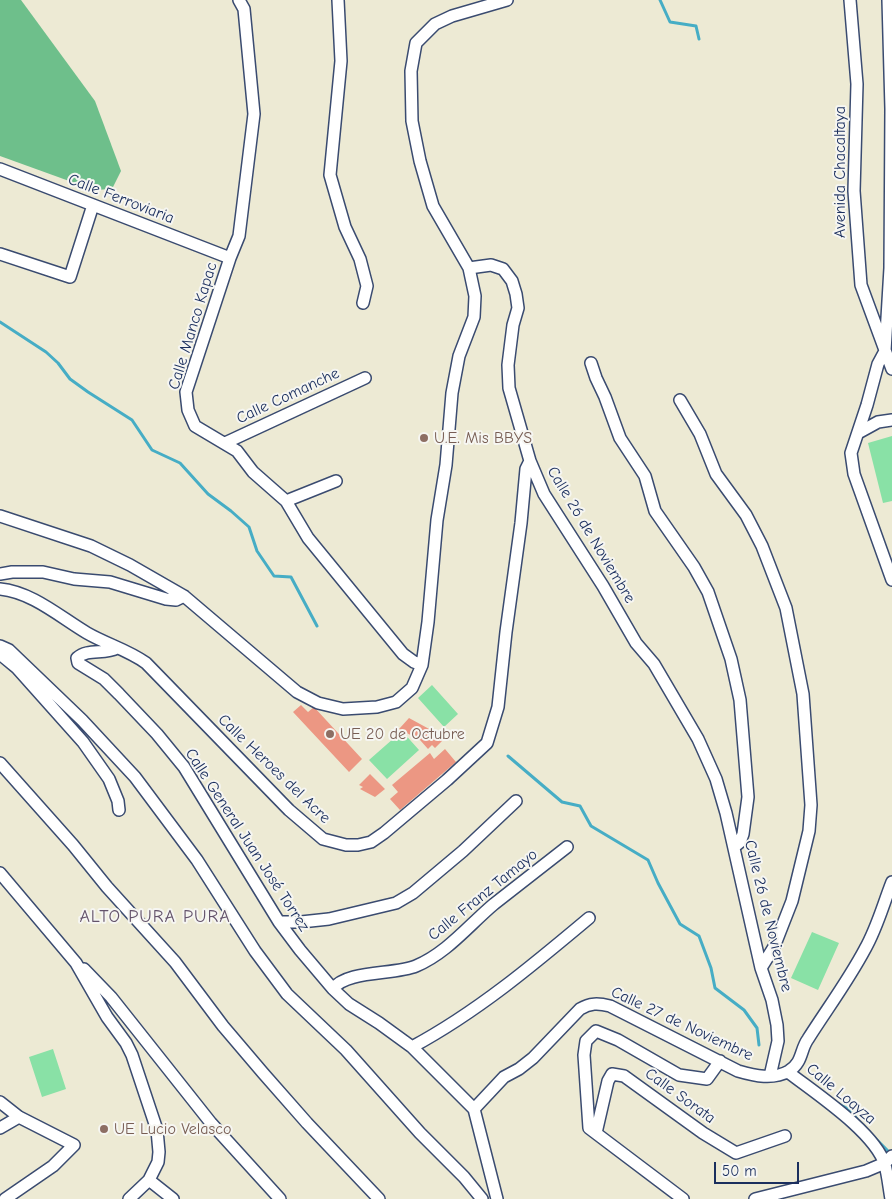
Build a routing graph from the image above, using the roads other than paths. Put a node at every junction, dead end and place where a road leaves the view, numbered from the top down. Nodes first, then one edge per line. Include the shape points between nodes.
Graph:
1 (239, 0) edge
2 (338, 0) edge
3 (507, 0) edge
4 (850, 0) edge
5 (888, 0) edge
6 (0, 169) edge
7 (93, 206) junction
8 (0, 254) edge
9 (230, 258) junction
10 (469, 268) junction
11 (362, 303) dead end
12 (885, 327) edge
13 (885, 352) junction
14 (591, 363) dead end
15 (892, 370) edge
16 (365, 378) dead end
17 (680, 400) dead end
18 (892, 420) edge
19 (858, 433) junction
20 (225, 443) junction
21 (530, 462) junction
22 (336, 481) dead end
23 (286, 501) junction
24 (0, 516) edge
25 (0, 574) edge
26 (892, 580) edge
27 (0, 589) edge
28 (184, 596) junction
29 (0, 646) edge
30 (117, 648) junction
31 (0, 654) edge
32 (422, 665) junction
33 (0, 762) edge
34 (516, 800) dead end
35 (119, 810) dead end
36 (734, 847) junction
37 (567, 848) dead end
38 (0, 873) edge
39 (892, 882) edge
40 (589, 918) dead end
41 (279, 922) junction
42 (76, 963) junction
43 (761, 968) junction
44 (333, 989) junction
45 (412, 1047) junction
46 (720, 1061) junction
47 (788, 1072) junction
48 (770, 1076) junction
49 (0, 1102) edge
50 (474, 1109) junction
51 (19, 1117) junction
52 (0, 1128) edge
53 (596, 1133) junction
54 (785, 1136) dead end
55 (888, 1160) edge
56 (149, 1180) junction
57 (5, 1199) edge
58 (129, 1199) edge
59 (173, 1199) edge
60 (280, 1199) edge
61 (379, 1199) edge
62 (482, 1199) edge
63 (497, 1199) edge
64 (683, 1199) edge
65 (755, 1199) edge
66 (891, 1199) edge

1 - 9 street, Calle Manco Kapac via 244,9 254,114 239,236
2 - 11 street via 341,61 330,175 345,227 365,277 367,286
3 - 10 street via 435,24 416,43 411,70 412,121 433,206
4 - 12 street, Avenida Chacaltaya via 857,84 854,192 861,285
5 - 12 street via 890,268
6 - 7 street, Calle Ferroviaria
7 - 8 street via 70,277
7 - 9 street, Calle Ferroviaria
9 - 20 street, Calle Manco Kapac via 186,392 188,410 195,426
10 - 21 street, Calle 26 de Noviembre via 491,265 503,269 512,281 518,308 508,365 509,388
10 - 32 street via 475,296 474,317 456,373
12 - 13 street
13 - 15 street
13 - 19 street via 878,364
14 - 36 street via 620,438 645,476 655,511 694,566 708,592 731,659 740,700 748,797 743,834
16 - 20 street, Calle Comanche
17 - 43 street via 700,434 716,474 746,515 762,546 786,608 803,694 811,805 805,853 792,901 774,947
18 - 19 street via 878,422
19 - 26 street via 850,453 854,474
20 - 23 street, Calle Manco Kapac
21 - 30 street, Calle Heroes del Acre via 526,469 498,707 487,743 371,842 346,845 323,839 289,810 146,663
21 - 36 street, Calle 26 de Noviembre via 544,494 698,738 716,779
22 - 23 street
23 - 32 street, Calle Manco Kapac via 308,538 397,647
24 - 28 street via 91,546
25 - 28 street via 44,572 110,582 166,599 176,600
27 - 30 street, Calle Heroes del Acre via 30,599
28 - 32 street via 297,692 318,703 343,709 396,702 412,688
29 - 62 street via 82,720 135,777 197,860 255,951 287,994 359,1063
30 - 41 street, Calle General Juan José Torrez via 110,652 82,654 77,658 78,663 104,679 157,734 184,768
31 - 35 street via 17,668 83,742 109,779
33 - 61 street via 175,962 263,1073
34 - 41 street via 463,851 413,893 396,903 329,919
36 - 43 street, Calle 26 de Noviembre
37 - 44 street, Calle Franz Tamayo via 442,951 416,966 343,981
38 - 42 street
39 - 47 street via 866,948 806,1041 800,1060
40 - 45 street via 471,1012
41 - 44 street, Calle General Juan José Torrez
42 - 56 street via 132,1055 159,1140 158,1162
42 - 60 street via 111,997 211,1123
43 - 48 street, Calle 26 de Noviembre via 777,1025
44 - 45 street, Calle General Juan José Torrez via 349,1004
45 - 50 street, Calle General Juan José Torrez
46 - 48 street, Calle 27 de Noviembre via 738,1071 760,1077
46 - 50 street, Calle 27 de Noviembre via 610,1006 588,1004 533,1058 504,1077
46 - 53 street via 707,1079 679,1075 596,1031 586,1041 584,1055 589,1128
47 - 48 street, Calle 27 de Noviembre
47 - 55 street, Calle Loayza via 844,1114
49 - 51 street
50 - 63 street
51 - 52 street
51 - 57 street via 74,1145 53,1166
53 - 54 street, Calle Sorata via 612,1074 624,1076 736,1154
53 - 64 street
55 - 65 street via 866,1171
55 - 66 street, Calle Loayza
56 - 58 street
56 - 59 street

